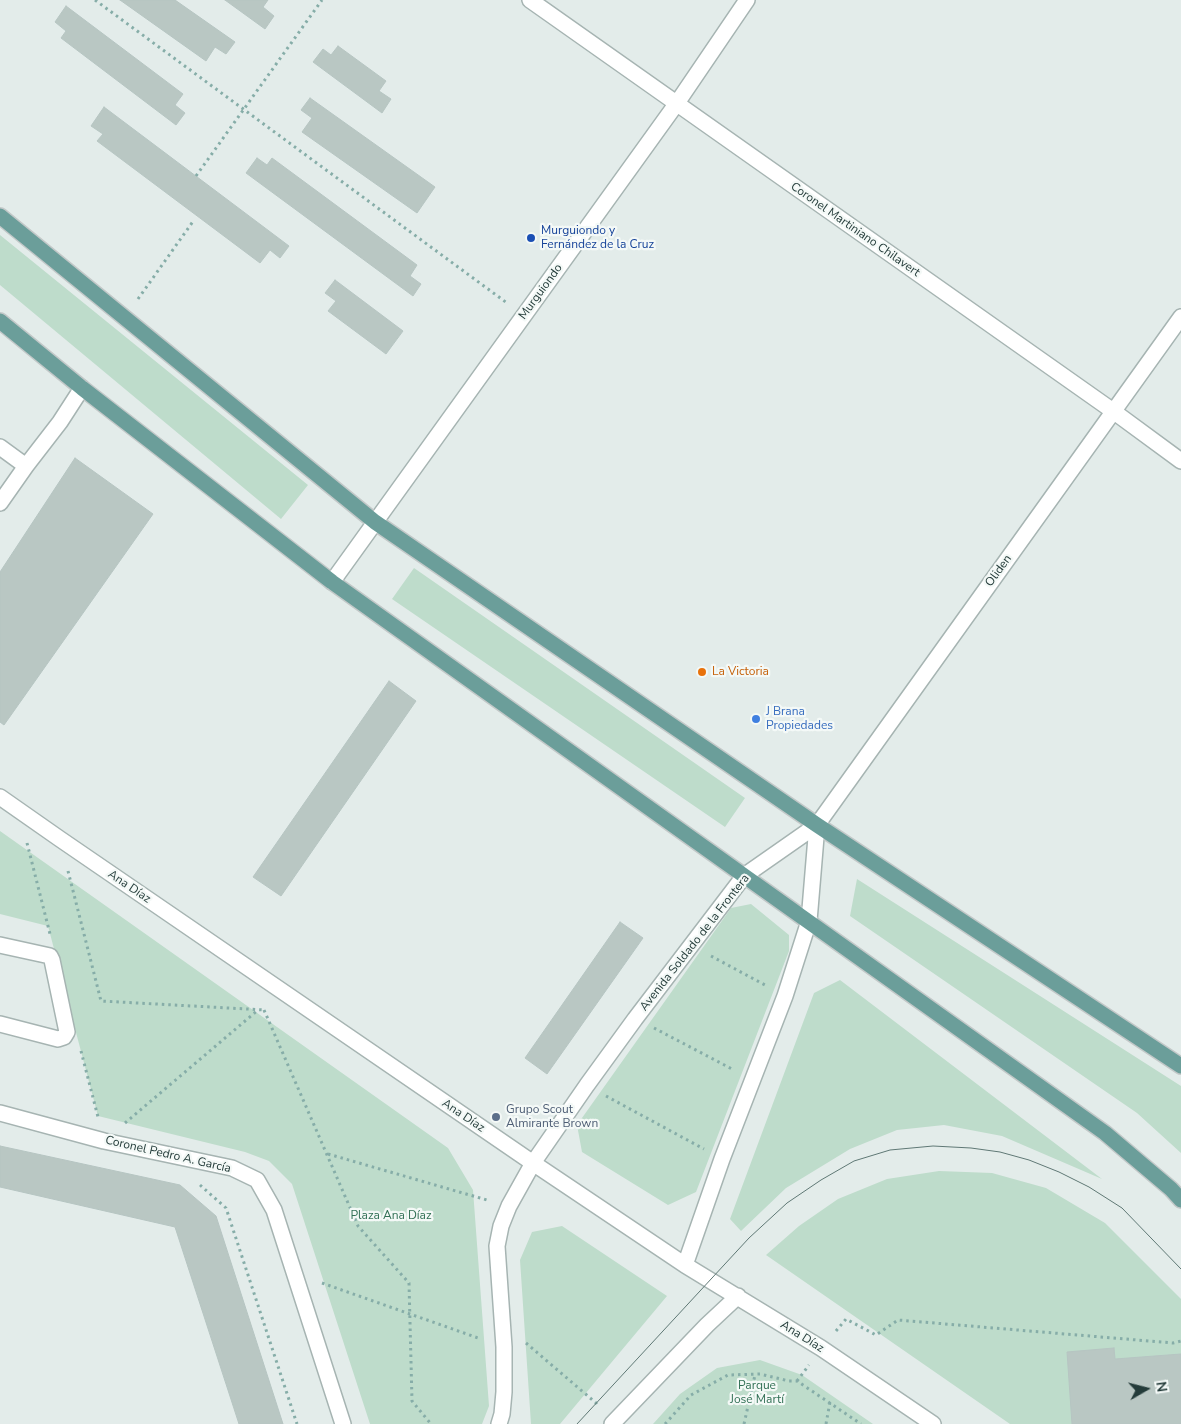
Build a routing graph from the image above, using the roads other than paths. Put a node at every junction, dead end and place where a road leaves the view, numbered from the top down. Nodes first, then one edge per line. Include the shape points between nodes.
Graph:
1 (530, 0) edge
2 (747, 0) edge
3 (677, 102) junction
4 (0, 216) edge
5 (1181, 318) edge
6 (0, 321) edge
7 (82, 388) junction
8 (1113, 411) junction
9 (0, 447) edge
10 (1181, 460) edge
11 (26, 466) junction
12 (0, 503) edge
13 (375, 522) junction
14 (332, 582) junction
15 (0, 797) edge
16 (817, 825) junction
17 (744, 876) junction
18 (809, 921) junction
19 (0, 945) edge
20 (0, 1024) edge
21 (1181, 1066) edge
22 (0, 1113) edge
23 (533, 1163) junction
24 (1181, 1200) edge
25 (685, 1265) junction
26 (738, 1296) junction
27 (343, 1424) edge
28 (499, 1424) edge
29 (612, 1424) edge
30 (933, 1424) edge

1 - 3 street, Coronel Martiniano Chilavert
2 - 3 street, Murguiondo
3 - 8 street, Coronel Martiniano Chilavert
3 - 13 street, Murguiondo
4 - 13 main road
5 - 8 street, Oliden
6 - 7 main road
7 - 11 street
7 - 14 main road
8 - 10 street, Coronel Martiniano Chilavert
8 - 16 street, Oliden
9 - 11 street
11 - 12 street
13 - 14 street, Murguiondo
13 - 16 main road
14 - 17 main road
15 - 23 street, Ana Díaz
16 - 17 street, Avenida Soldado de la Frontera
16 - 18 street
16 - 21 main road
17 - 18 main road
17 - 23 street, Avenida Soldado de la Frontera via 586,1085
18 - 24 main road via 1105,1133
18 - 25 street via 785,996
19 - 20 street via 50,956 66,1032 58,1039
22 - 27 street, Coronel Pedro A. García via 104,1141 232,1168 258,1180 274,1210
23 - 25 street, Ana Díaz
23 - 28 street, Avenida Soldado de la Frontera via 509,1206 497,1246 504,1347 504,1392
25 - 26 street, Ana Díaz
26 - 29 street
26 - 30 street, Ana Díaz

